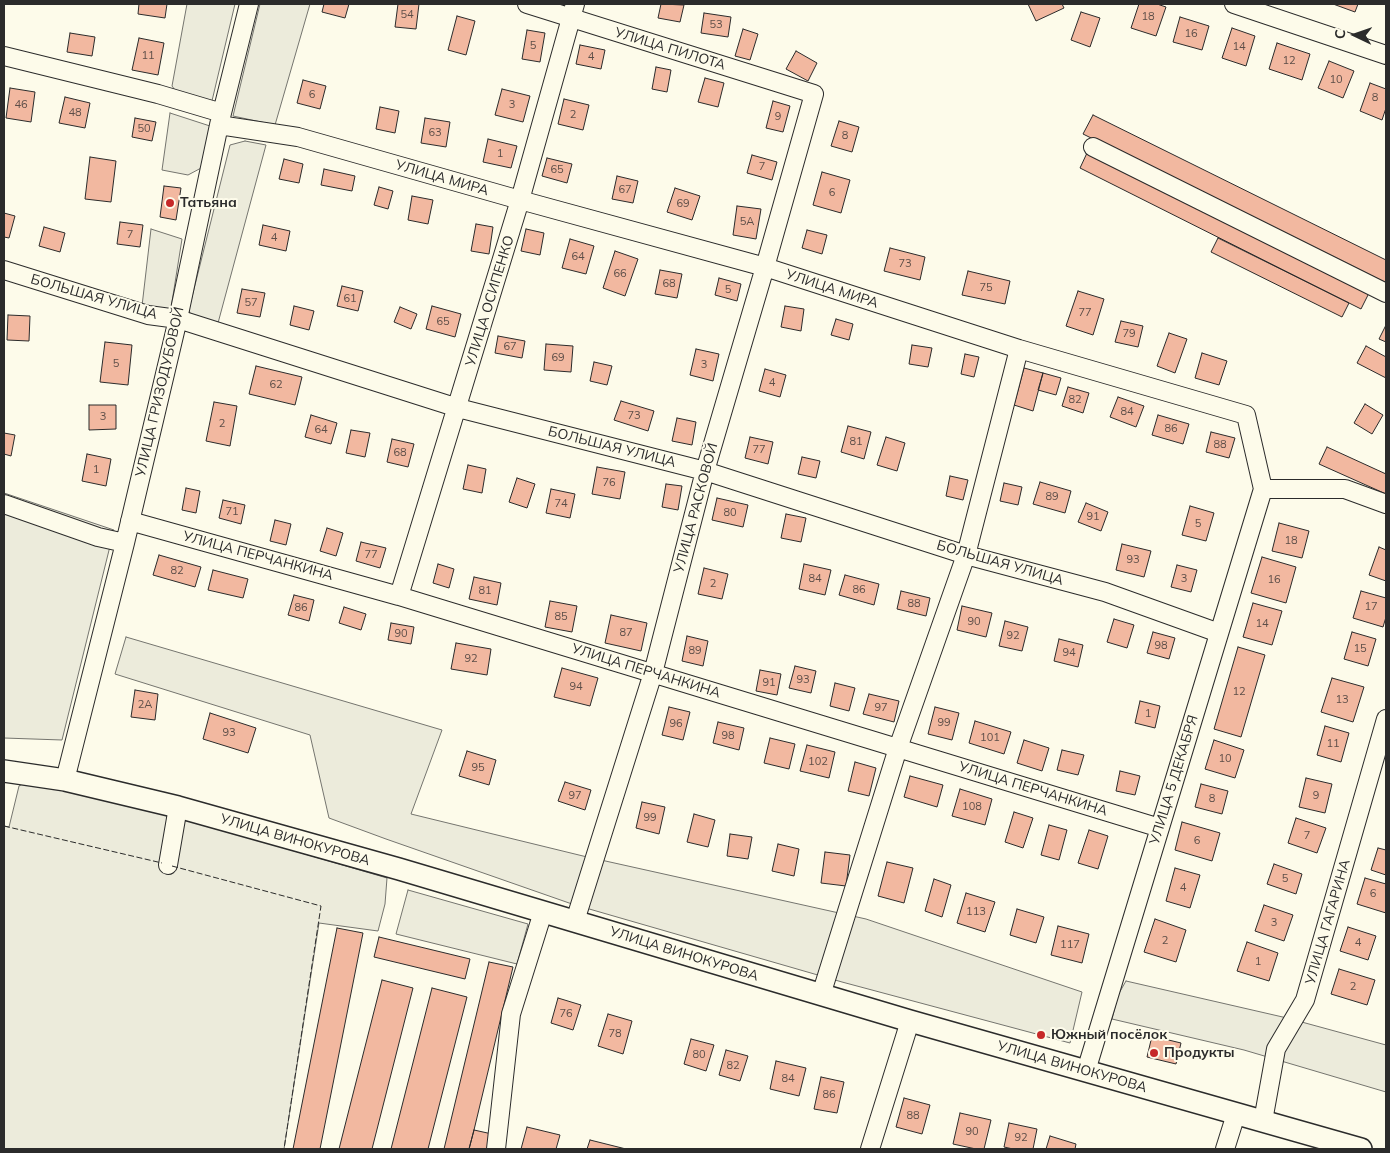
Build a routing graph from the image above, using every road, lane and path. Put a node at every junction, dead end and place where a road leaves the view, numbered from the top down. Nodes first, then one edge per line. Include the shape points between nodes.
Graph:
1 (249, 4) edge
2 (527, 4) edge
3 (1234, 4) edge
4 (573, 11) edge
5 (1386, 54) edge
6 (4, 56) edge
7 (814, 94) joint
8 (220, 119) junction
9 (1093, 147) dead end
10 (520, 200) junction
11 (765, 267) junction
12 (4, 270) edge
13 (1386, 292) edge
14 (178, 319) junction
15 (1019, 349) junction
16 (458, 408) junction
17 (705, 470) junction
18 (1263, 489) junction
19 (4, 504) edge
20 (1386, 504) edge
21 (130, 521) junction
22 (125, 543) junction
23 (966, 555) junction
24 (400, 596) junction
25 (1219, 633) junction
26 (653, 673) junction
27 (1386, 719) edge
28 (898, 748) junction
29 (4, 774) edge
30 (65, 780) junction
31 (178, 807) junction
32 (1160, 828) junction
33 (168, 864) dead end
34 (543, 912) junction
35 (575, 921) junction
36 (821, 995) junction
37 (910, 1021) junction
38 (1086, 1070) junction
39 (1236, 1114) junction
40 (1263, 1121) junction
41 (496, 1149) edge
42 (870, 1149) edge
43 (1225, 1149) edge
44 (1361, 1149) edge

1 - 8 street, УЛИЦА ГРИЗОДУБОВОЙ
2 - 4 street, УЛИЦА ПИЛОТА
3 - 5 street
4 - 7 street, УЛИЦА ПИЛОТА
4 - 10 street, УЛИЦА ОСИПЕНКО
6 - 8 street, УЛИЦА МИРА via 158,94
7 - 11 street, УЛИЦА РАСКОВОЙ
8 - 10 street, УЛИЦА МИРА via 298,137
8 - 14 street, УЛИЦА ГРИЗОДУБОВОЙ
9 - 13 street
10 - 11 street, УЛИЦА МИРА
10 - 16 street, УЛИЦА ОСИПЕНКО
11 - 15 street, УЛИЦА МИРА
11 - 17 street, УЛИЦА РАСКОВОЙ
12 - 14 street, БОЛЬШАЯ УЛИЦА via 148,316
14 - 16 street, БОЛЬШАЯ УЛИЦА
14 - 21 street, УЛИЦА ГРИЗОДУБОВОЙ
15 - 18 street, УЛИЦА МИРА via 1246,415
15 - 23 street
16 - 17 street, БОЛЬШАЯ УЛИЦА
16 - 24 street, УЛИЦА ОСИПЕНКО
17 - 23 street, БОЛЬШАЯ УЛИЦА
17 - 26 street, УЛИЦА РАСКОВОЙ
18 - 20 street via 1345,489
18 - 25 street, УЛИЦА 5 ДЕКАБРЯ
19 - 22 street via 98,537
21 - 22 street, УЛИЦА ГРИЗОДУБОВОЙ
21 - 24 street, УЛИЦА ПЕРЧАНКИНА
22 - 30 street, УЛИЦА ГРИЗОДУБОВОЙ
23 - 25 street, БОЛЬШАЯ УЛИЦА via 1105,592
23 - 28 street
24 - 26 street, УЛИЦА ПЕРЧАНКИНА
25 - 32 street, УЛИЦА 5 ДЕКАБРЯ
26 - 28 street, УЛИЦА ПЕРЧАНКИНА
26 - 35 street, УЛИЦА РАСКОВОЙ
27 - 40 street, УЛИЦА ГАГАРИНА via 1305,1000 1276,1049
28 - 32 street, УЛИЦА ПЕРЧАНКИНА
28 - 36 street
29 - 30 main road, УЛИЦА ВИНОКУРОВА
30 - 31 main road, УЛИЦА ВИНОКУРОВА
31 - 33 street
31 - 34 main road, УЛИЦА ВИНОКУРОВА
32 - 38 street, УЛИЦА 5 ДЕКАБРЯ
34 - 35 main road, УЛИЦА ВИНОКУРОВА
34 - 41 street via 511,1014
35 - 36 main road, УЛИЦА ВИНОКУРОВА
36 - 37 main road, УЛИЦА ВИНОКУРОВА
37 - 38 main road, УЛИЦА ВИНОКУРОВА
37 - 42 street
38 - 39 main road, УЛИЦА ВИНОКУРОВА
39 - 40 main road, УЛИЦА ВИНОКУРОВА
39 - 43 street
40 - 44 main road, УЛИЦА ВИНОКУРОВА

